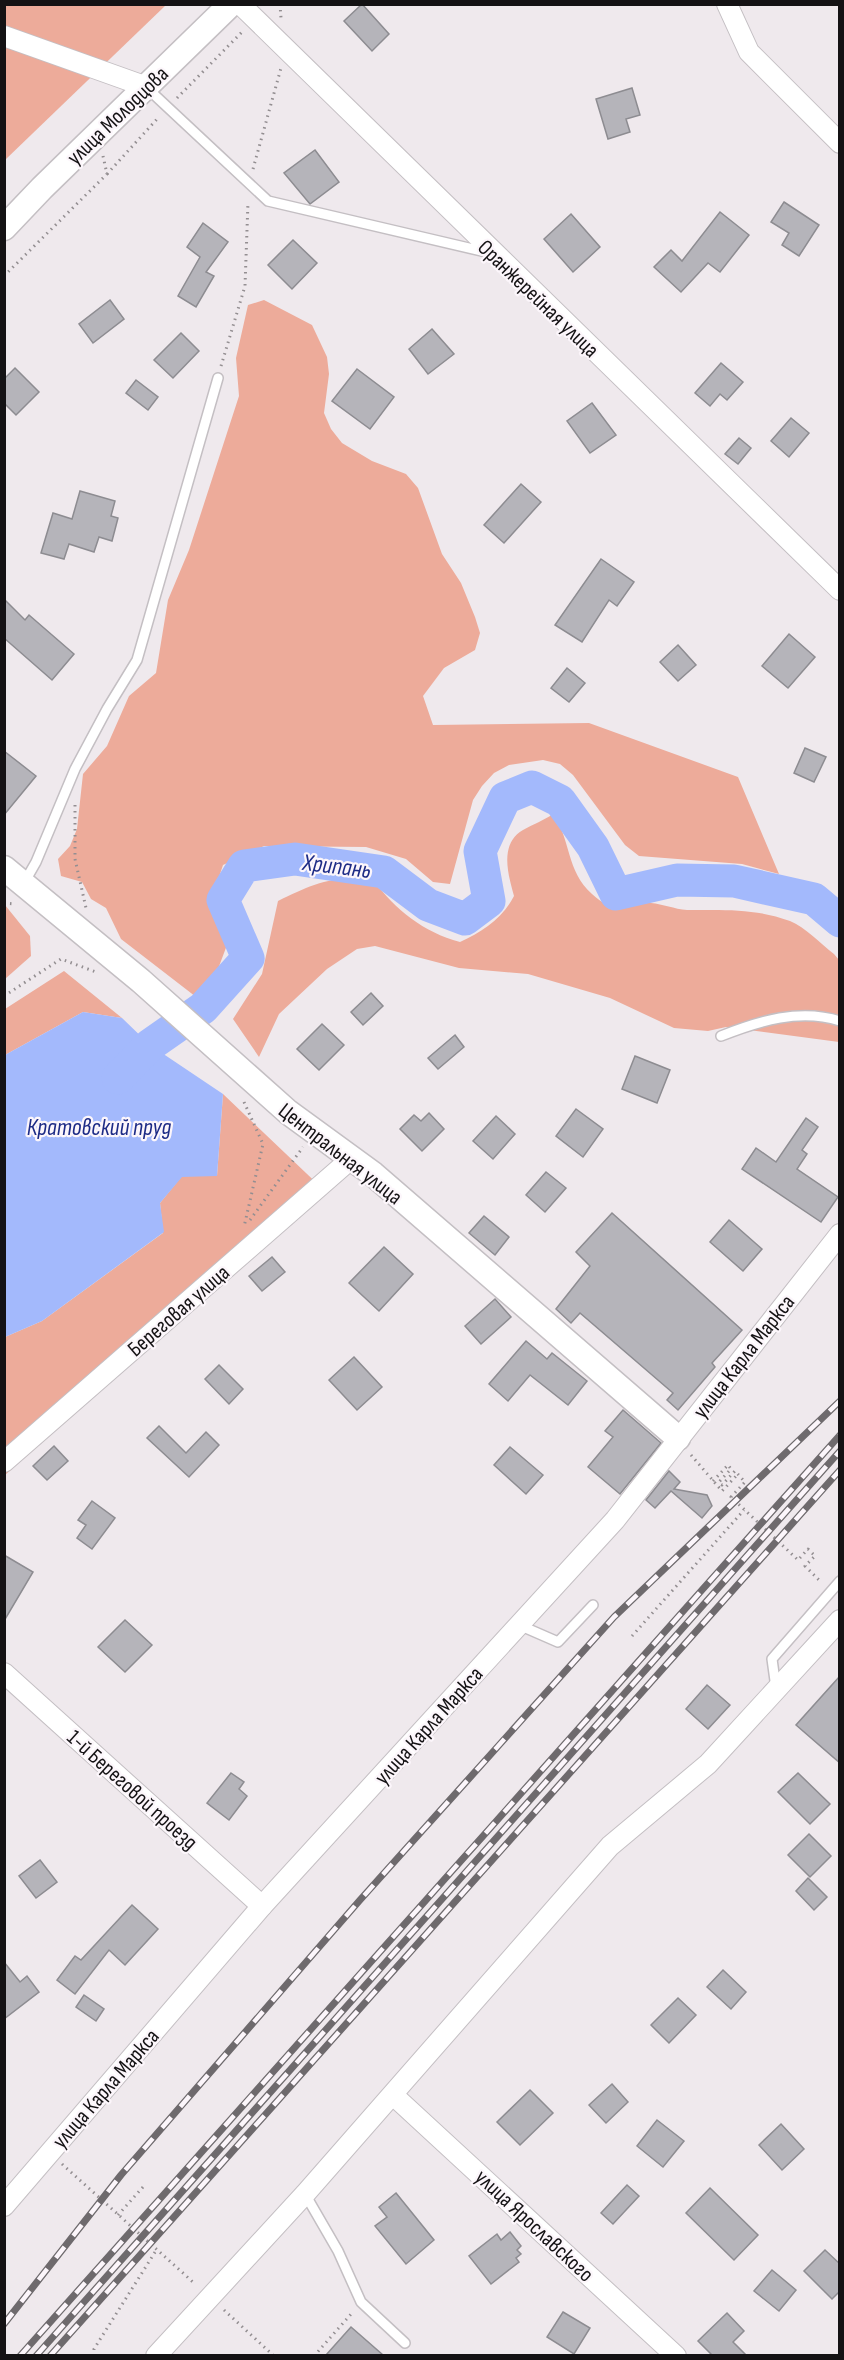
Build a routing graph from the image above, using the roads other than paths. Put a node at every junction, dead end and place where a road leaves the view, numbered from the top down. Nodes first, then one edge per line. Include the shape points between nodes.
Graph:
1 (231, 4) edge
2 (240, 4) edge
3 (727, 4) edge
4 (4, 36) edge
5 (147, 87) junction
6 (840, 143) edge
7 (4, 228) edge
8 (492, 254) junction
9 (218, 378) dead end
10 (840, 590) edge
11 (4, 868) edge
12 (23, 884) junction
13 (840, 1021) edge
14 (721, 1036) dead end
15 (352, 1158) junction
16 (840, 1234) edge
17 (678, 1438) junction
18 (4, 1462) edge
19 (840, 1581) edge
20 (593, 1605) dead end
21 (840, 1620) edge
22 (519, 1625) junction
23 (4, 1673) edge
24 (777, 1690) junction
25 (261, 1906) junction
26 (393, 2095) junction
27 (305, 2194) junction
28 (4, 2206) edge
29 (405, 2343) dead end
30 (156, 2355) edge
31 (676, 2355) edge

1 - 5 street, улица Молодцова
2 - 8 street, Оранжерейная улица
3 - 6 street via 749,52
4 - 5 street
5 - 7 street, улица Молодцова
5 - 8 lane via 268,201
8 - 10 street, Оранжерейная улица
9 - 12 lane via 137,660 75,769
11 - 12 street, Центральная улица
12 - 15 street, Центральная улица via 141,981 288,1112
13 - 14 lane via 820,1015 784,1017 753,1023
15 - 17 street, Центральная улица
15 - 18 street, Береговая улица
16 - 17 street, улица Карла Маркса
17 - 22 street, улица Карла Маркса via 615,1520
19 - 24 lane via 772,1659
20 - 22 lane via 558,1642
21 - 24 street
22 - 25 street, улица Карла Маркса
23 - 25 street, 1-й Береговой проезд
24 - 26 street via 708,1764 610,1846
25 - 28 street, улица Карла Маркса
26 - 27 street
26 - 31 street, улица Ярославского
27 - 29 lane via 338,2251 361,2302
27 - 30 street

